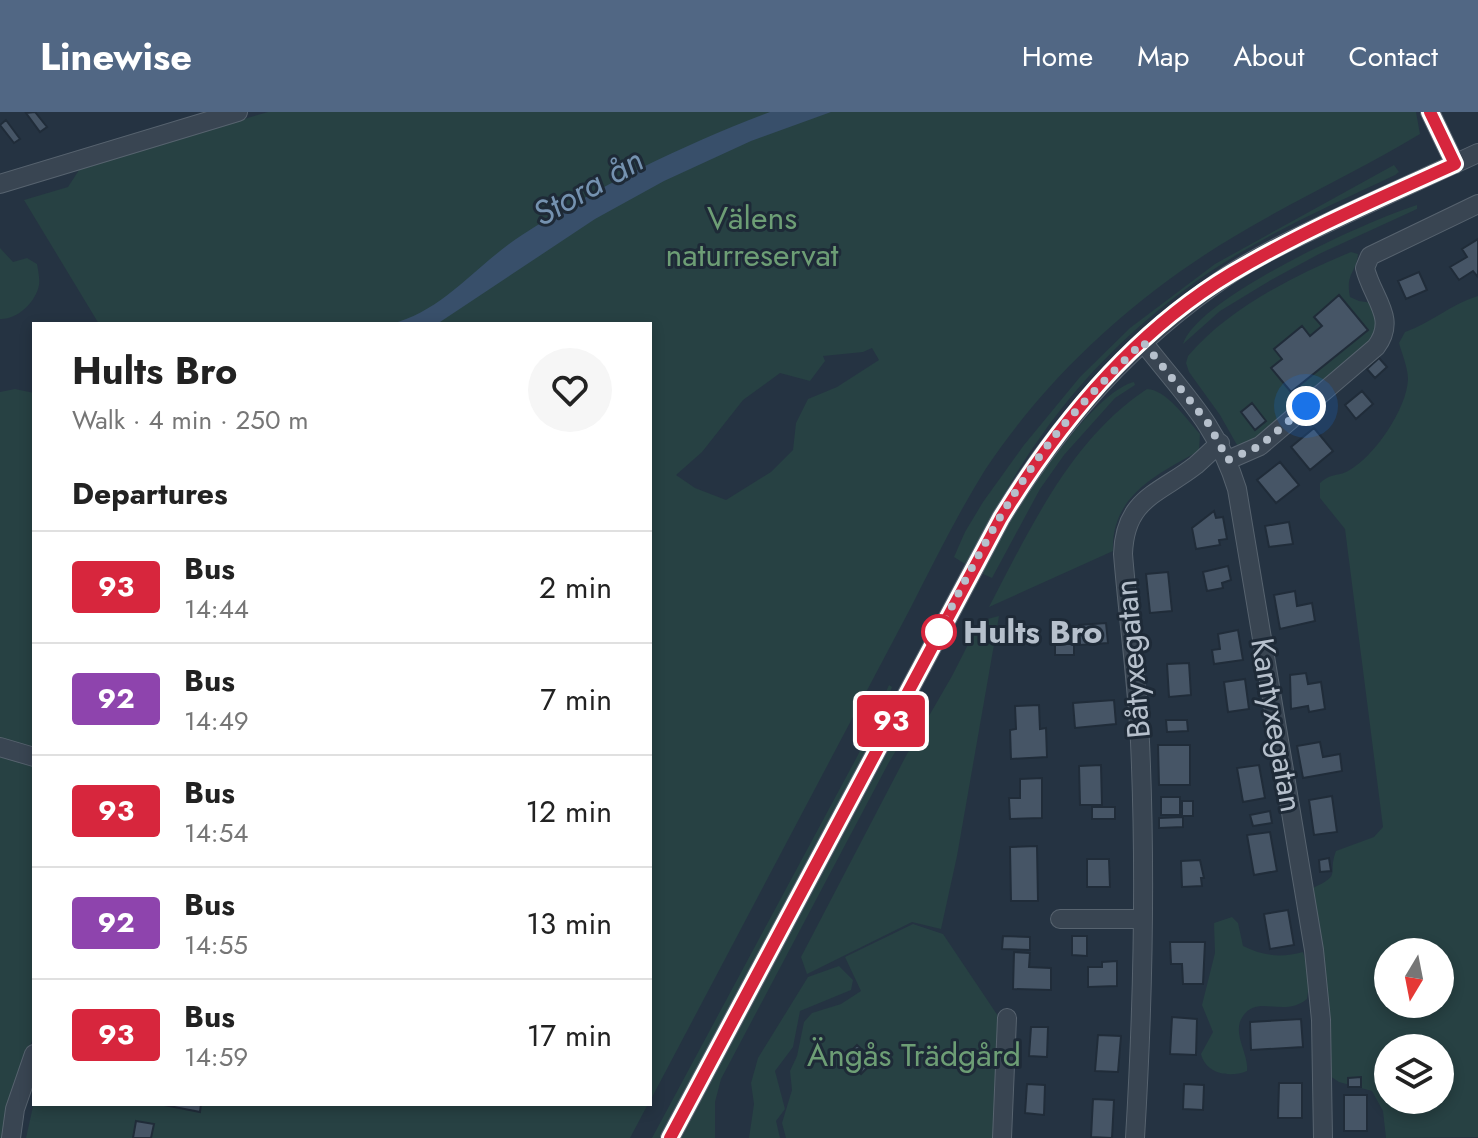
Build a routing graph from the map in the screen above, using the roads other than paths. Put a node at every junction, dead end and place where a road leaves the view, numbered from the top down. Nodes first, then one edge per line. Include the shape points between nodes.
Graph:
1 (238, 112) edge
2 (1430, 112) edge
3 (1478, 153) edge
4 (1455, 164) junction
5 (0, 184) edge
6 (1478, 204) edge
7 (1143, 342) junction
8 (1224, 451) junction
9 (0, 747) edge
10 (32, 756) edge
11 (1060, 919) dead end
12 (1143, 919) junction
13 (1007, 1018) dead end
14 (32, 1060) edge
15 (11, 1138) edge
16 (670, 1138) edge
17 (1002, 1138) edge
18 (1135, 1138) edge
19 (1323, 1138) edge

1 - 5 street
2 - 4 street
3 - 4 street
4 - 7 street via 1304,233 1230,275
6 - 8 street, Båtyxegatan via 1370,256 1365,268 1386,321 1382,340 1260,446
7 - 8 street, Kantyxegatan
7 - 16 street via 1061,429 1001,518
8 - 12 street, Båtyxegatan via 1150,495 1135,508 1123,536 1139,740
8 - 19 street, Kantyxegatan via 1237,489 1314,950
9 - 10 street
11 - 12 street
12 - 18 street, Båtyxegatan
13 - 17 street
14 - 15 street

